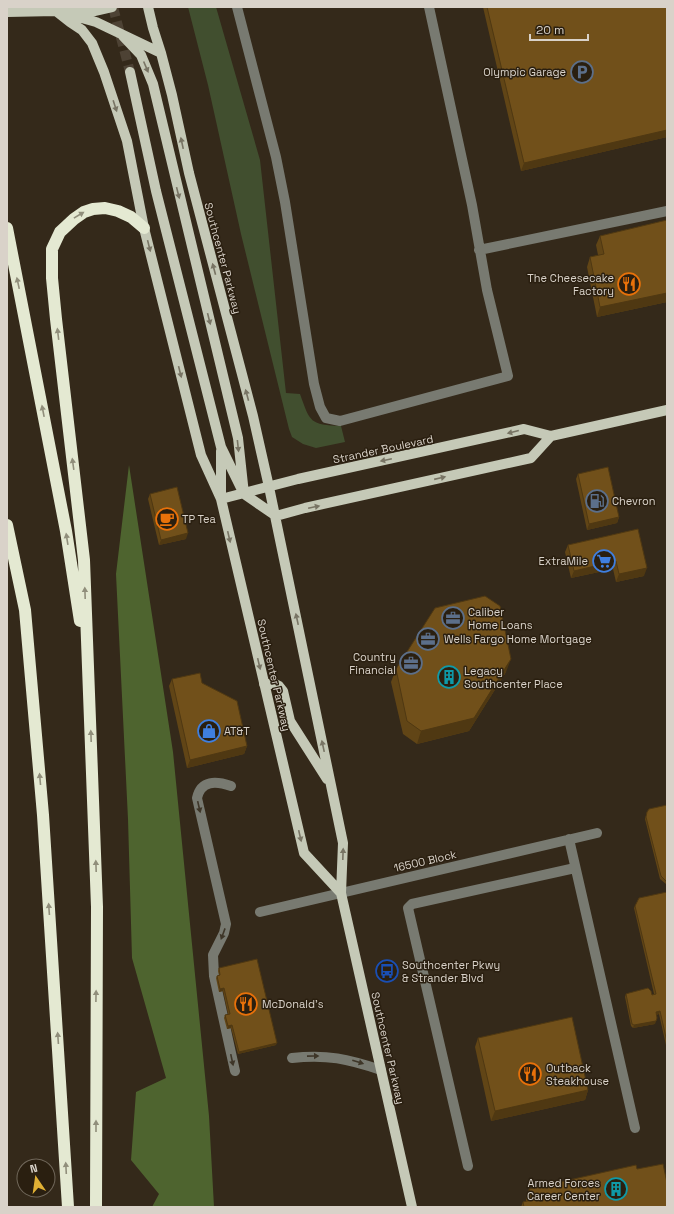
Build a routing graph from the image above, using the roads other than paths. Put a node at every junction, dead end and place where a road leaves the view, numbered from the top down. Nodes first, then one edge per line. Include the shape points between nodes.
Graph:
1 (112, 7) edge
2 (148, 7) edge
3 (237, 7) edge
4 (429, 7) edge
5 (35, 9) edge
6 (56, 11) junction
7 (7, 12) edge
8 (123, 36) junction
9 (161, 53) junction
10 (130, 72) tunnel mouth
11 (667, 211) edge
12 (7, 228) edge
13 (144, 228) junction
14 (479, 250) junction
15 (667, 410) edge
16 (551, 436) junction
17 (221, 447) junction
18 (269, 487) junction
19 (244, 494) junction
20 (221, 499) junction
21 (276, 516) junction
22 (7, 525) edge
23 (88, 674) junction
24 (264, 684) junction
25 (331, 784) junction
26 (231, 786) dead end
27 (597, 833) dead end
28 (569, 839) junction
29 (575, 868) junction
30 (341, 893) junction
31 (260, 912) dead end
32 (292, 1058) dead end
33 (381, 1070) junction
34 (235, 1071) dead end
35 (635, 1128) dead end
36 (468, 1166) dead end
37 (68, 1207) edge
38 (96, 1207) edge
39 (412, 1207) edge

1 - 6 main road via 90,12
2 - 9 main road, Southcenter Parkway
3 - 14 lane via 276,157 314,384 326,418 340,421 508,376
4 - 14 lane via 472,205
5 - 6 main road
5 - 7 main road
6 - 8 main road via 96,22
6 -> 13 main road via 82,30 97,52 127,141
8 - 9 main road
8 -> 19 main road via 141,56 153,84 238,438
18 -> 9 main road, Southcenter Parkway
10 - 17 main road, Southcenter Parkway via 156,191
11 - 14 lane
23 -> 12 highway via 66,531
13 -> 20 main road via 201,455
23 -> 13 highway via 80,511 70,447 54,298 52,250 60,232 74,218 93,209 118,211 131,217
15 - 16 main road, Strander Boulevard
16 -> 18 main road, Strander Boulevard via 524,429
21 -> 16 main road via 530,458
17 - 19 main road, Southcenter Parkway
17 - 20 main road, Southcenter Parkway
18 - 19 main road, Strander Boulevard
18 - 21 main road, Southcenter Parkway
19 - 20 main road, Strander Boulevard
19 - 21 main road, Southcenter Parkway
20 -> 24 main road, Southcenter Parkway
25 -> 21 main road, Southcenter Parkway
37 -> 22 highway via 43,815 26,610
38 -> 23 highway via 97,907
24 - 25 main road via 274,684 283,691 290,721
24 -> 30 main road, Southcenter Parkway via 304,853
30 -> 25 main road, Southcenter Parkway via 343,843
26 -> 34 lane via 220,782 203,786 197,798 226,924 213,955 214,976
27 - 28 lane, 16500 Block
28 - 29 lane
28 - 30 lane, 16500 Block
29 - 35 lane
29 - 36 lane via 412,904 408,908
30 - 31 lane, 16500 Block
30 - 33 main road, Southcenter Parkway
32 -> 33 lane via 325,1056
33 - 39 main road, Southcenter Parkway

